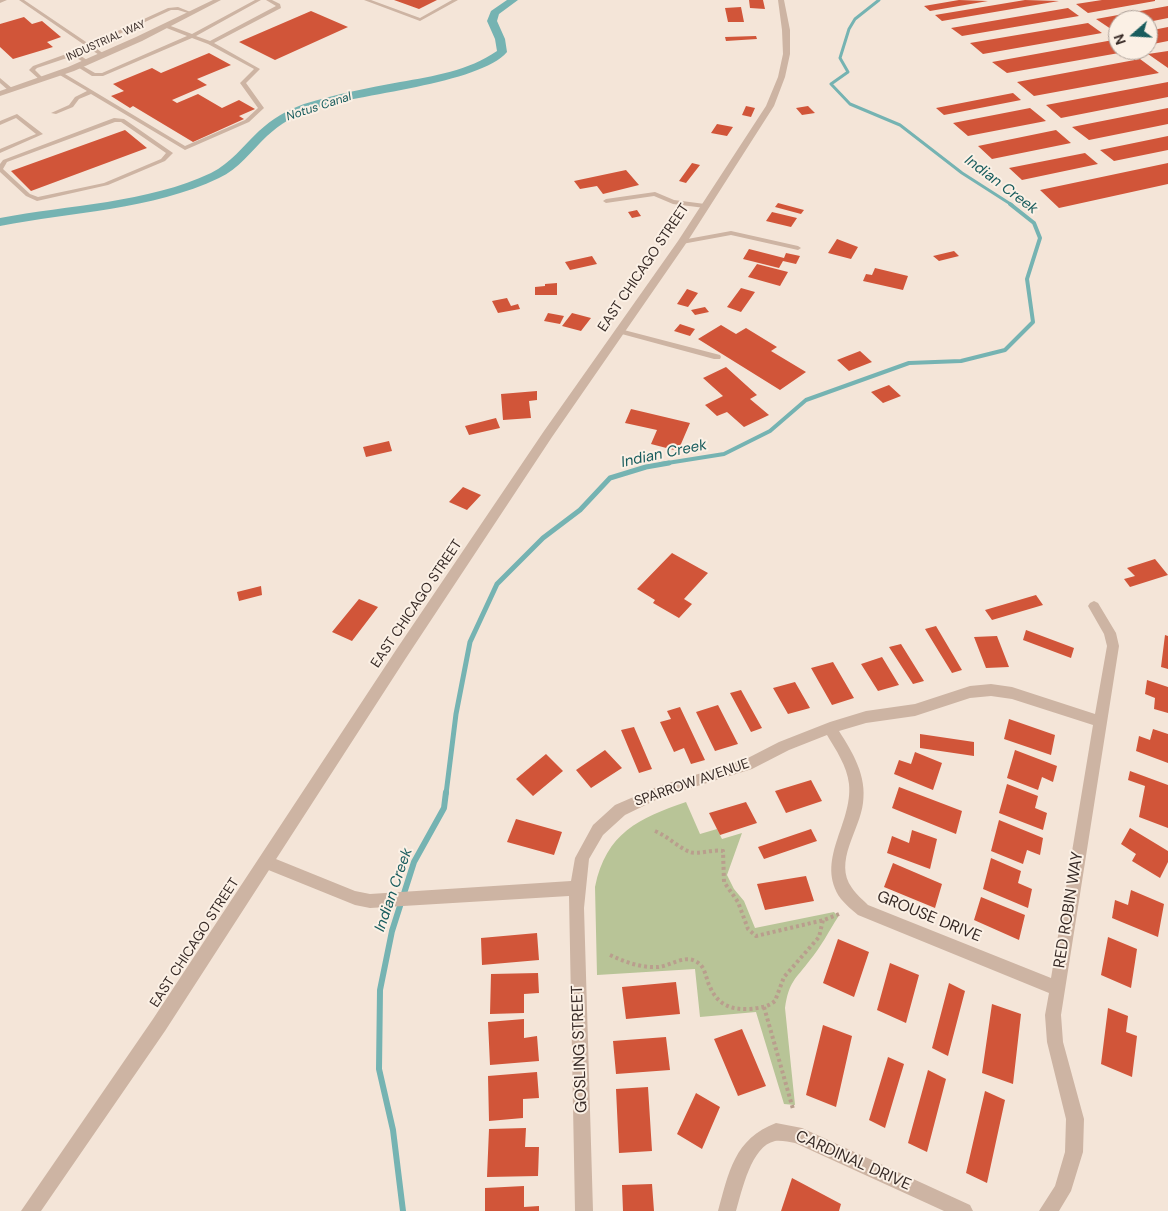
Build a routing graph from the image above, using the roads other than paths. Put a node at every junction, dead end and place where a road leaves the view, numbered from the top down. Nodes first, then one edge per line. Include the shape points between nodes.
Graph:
1 (5, 0) edge
2 (21, 0) edge
3 (218, 0) edge
4 (259, 0) edge
5 (268, 0) edge
6 (366, 0) edge
7 (456, 0) edge
8 (781, 0) edge
9 (0, 2) edge
10 (191, 13) junction
11 (166, 26) junction
12 (192, 36) junction
13 (210, 43) junction
14 (89, 46) junction
15 (102, 55) junction
16 (87, 62) junction
17 (79, 66) junction
18 (60, 73) junction
19 (41, 79) junction
20 (0, 80) edge
21 (11, 90) junction
22 (90, 92) junction
23 (0, 94) edge
24 (54, 113) dead end
25 (0, 123) edge
26 (0, 151) edge
27 (2, 159) edge
28 (606, 201) dead end
29 (705, 206) junction
30 (682, 242) junction
31 (798, 248) dead end
32 (620, 331) junction
33 (717, 358) dead end
34 (1094, 606) dead end
35 (1100, 721) junction
36 (830, 728) junction
37 (266, 862) junction
38 (577, 888) junction
39 (1057, 988) junction
40 (30, 1211) edge
41 (584, 1211) edge
42 (727, 1211) edge
43 (964, 1211) edge
44 (1048, 1211) edge

1 - 9 lane
2 - 14 lane
3 - 10 street, INDUSTRIAL WAY
4 - 12 lane
5 - 13 lane via 279,7
6 - 7 lane via 420,20
8 - 29 street, EAST CHICAGO STREET via 787,33 787,60 780,83 770,106
10 - 11 street, INDUSTRIAL WAY
10 - 14 lane via 170,8
11 - 12 lane
11 - 15 street, INDUSTRIAL WAY
12 - 13 lane
12 - 17 lane via 103,74 94,75
13 - 22 lane via 257,69 244,83 261,108 246,121 185,148
14 - 15 lane
15 - 16 street, INDUSTRIAL WAY
16 - 17 street, INDUSTRIAL WAY
16 - 19 lane via 76,55 69,55 34,66 32,70
17 - 18 street, INDUSTRIAL WAY
18 - 19 street, INDUSTRIAL WAY
18 - 22 lane
19 - 21 street, INDUSTRIAL WAY
20 - 21 lane
21 - 23 street, INDUSTRIAL WAY
22 - 24 lane via 77,98 72,106
25 - 26 lane via 17,116 40,134
27 - 27 lane via 114,120 122,120 170,153 163,160 106,184 37,199 28,195 0,169
28 - 29 lane via 655,194 673,202
29 - 30 street, EAST CHICAGO STREET
30 - 31 lane via 731,233
30 - 32 street, EAST CHICAGO STREET
32 - 33 lane
32 - 37 street, EAST CHICAGO STREET via 445,588
34 - 35 street, RED ROBIN WAY via 1110,633 1113,646
35 - 36 street, SPARROW AVENUE via 1012,693 991,690 970,692 915,710 866,717
35 - 39 street, RED ROBIN WAY
36 - 38 street, SPARROW AVENUE via 747,765 660,792 620,810 598,830 582,858
36 - 39 street, GROUSE DRIVE via 844,752 856,784 855,809 837,873 841,887 850,899 863,910
37 - 38 street via 370,901
37 - 40 street, EAST CHICAGO STREET via 159,1025
38 - 41 street, GOSLING STREET
39 - 44 street, RED ROBIN WAY via 1053,1014 1055,1042 1076,1119 1071,1160 1062,1191
42 - 43 street, CARDINAL DRIVE via 740,1170 754,1143 775,1132 796,1134

